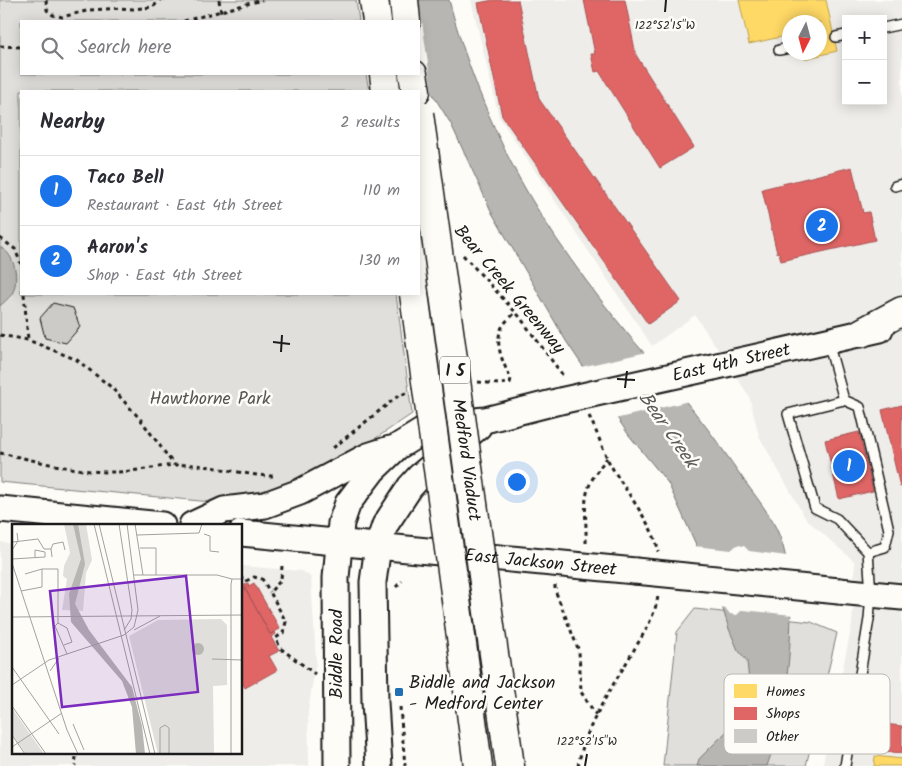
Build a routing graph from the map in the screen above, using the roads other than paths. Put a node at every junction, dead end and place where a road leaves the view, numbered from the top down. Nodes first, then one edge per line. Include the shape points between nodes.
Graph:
1 (374, 0) edge
2 (404, 0) edge
3 (377, 20) edge
4 (406, 20) edge
5 (902, 24) edge
6 (887, 27) edge
7 (842, 36) edge
8 (836, 37) dead end
9 (782, 49) edge
10 (778, 50) dead end
11 (384, 75) edge
12 (413, 75) edge
13 (386, 90) edge
14 (416, 90) edge
15 (420, 121) edge
16 (414, 295) edge
17 (902, 311) edge
18 (902, 324) edge
19 (861, 333) junction
20 (828, 341) junction
21 (844, 400) junction
22 (485, 420) junction
23 (397, 447) junction
24 (0, 509) edge
25 (152, 524) edge
26 (194, 524) edge
27 (242, 532) edge
28 (338, 542) junction
29 (378, 546) junction
30 (868, 552) junction
31 (871, 594) junction
32 (902, 597) edge
33 (326, 670) junction
34 (860, 674) edge
35 (321, 766) edge
36 (337, 766) edge
37 (379, 766) edge
38 (478, 766) edge
39 (510, 766) edge

1 - 3 main road
2 - 4 main road
5 - 6 lane
7 - 8 lane
9 - 10 lane
11 - 13 main road
12 - 14 main road
15 - 39 main road, Medford Viaduct / I 5, bridge
16 - 38 main road, Medford Viaduct / I 5, bridge
17 - 19 main road
18 - 19 main road, East 4th Street
19 - 20 main road, East 4th Street
20 - 21 lane
20 - 22 main road, East 4th Street, bridge via 713,367 562,390
21 - 30 lane via 860,407 889,530 884,547
21 - 30 lane via 788,414 815,508 836,520
22 - 23 main road, East 4th Street via 443,424 423,431
22 - 29 main road, East 4th Street via 410,487 386,525
23 - 26 main road via 368,456 291,496 265,505 224,510
23 - 28 main road, East 4th Street via 373,470 348,503 340,523
24 - 25 main road
27 - 28 main road, East Jackson Street
28 - 29 main road, East Jackson Street
28 - 33 main road, Biddle Road
29 - 31 main road, East Jackson Street, bridge
29 - 37 main road via 373,582
30 - 31 lane
31 - 32 main road, East Jackson Street
31 - 34 lane
33 - 35 main road via 320,719
33 - 36 main road, Biddle Road

